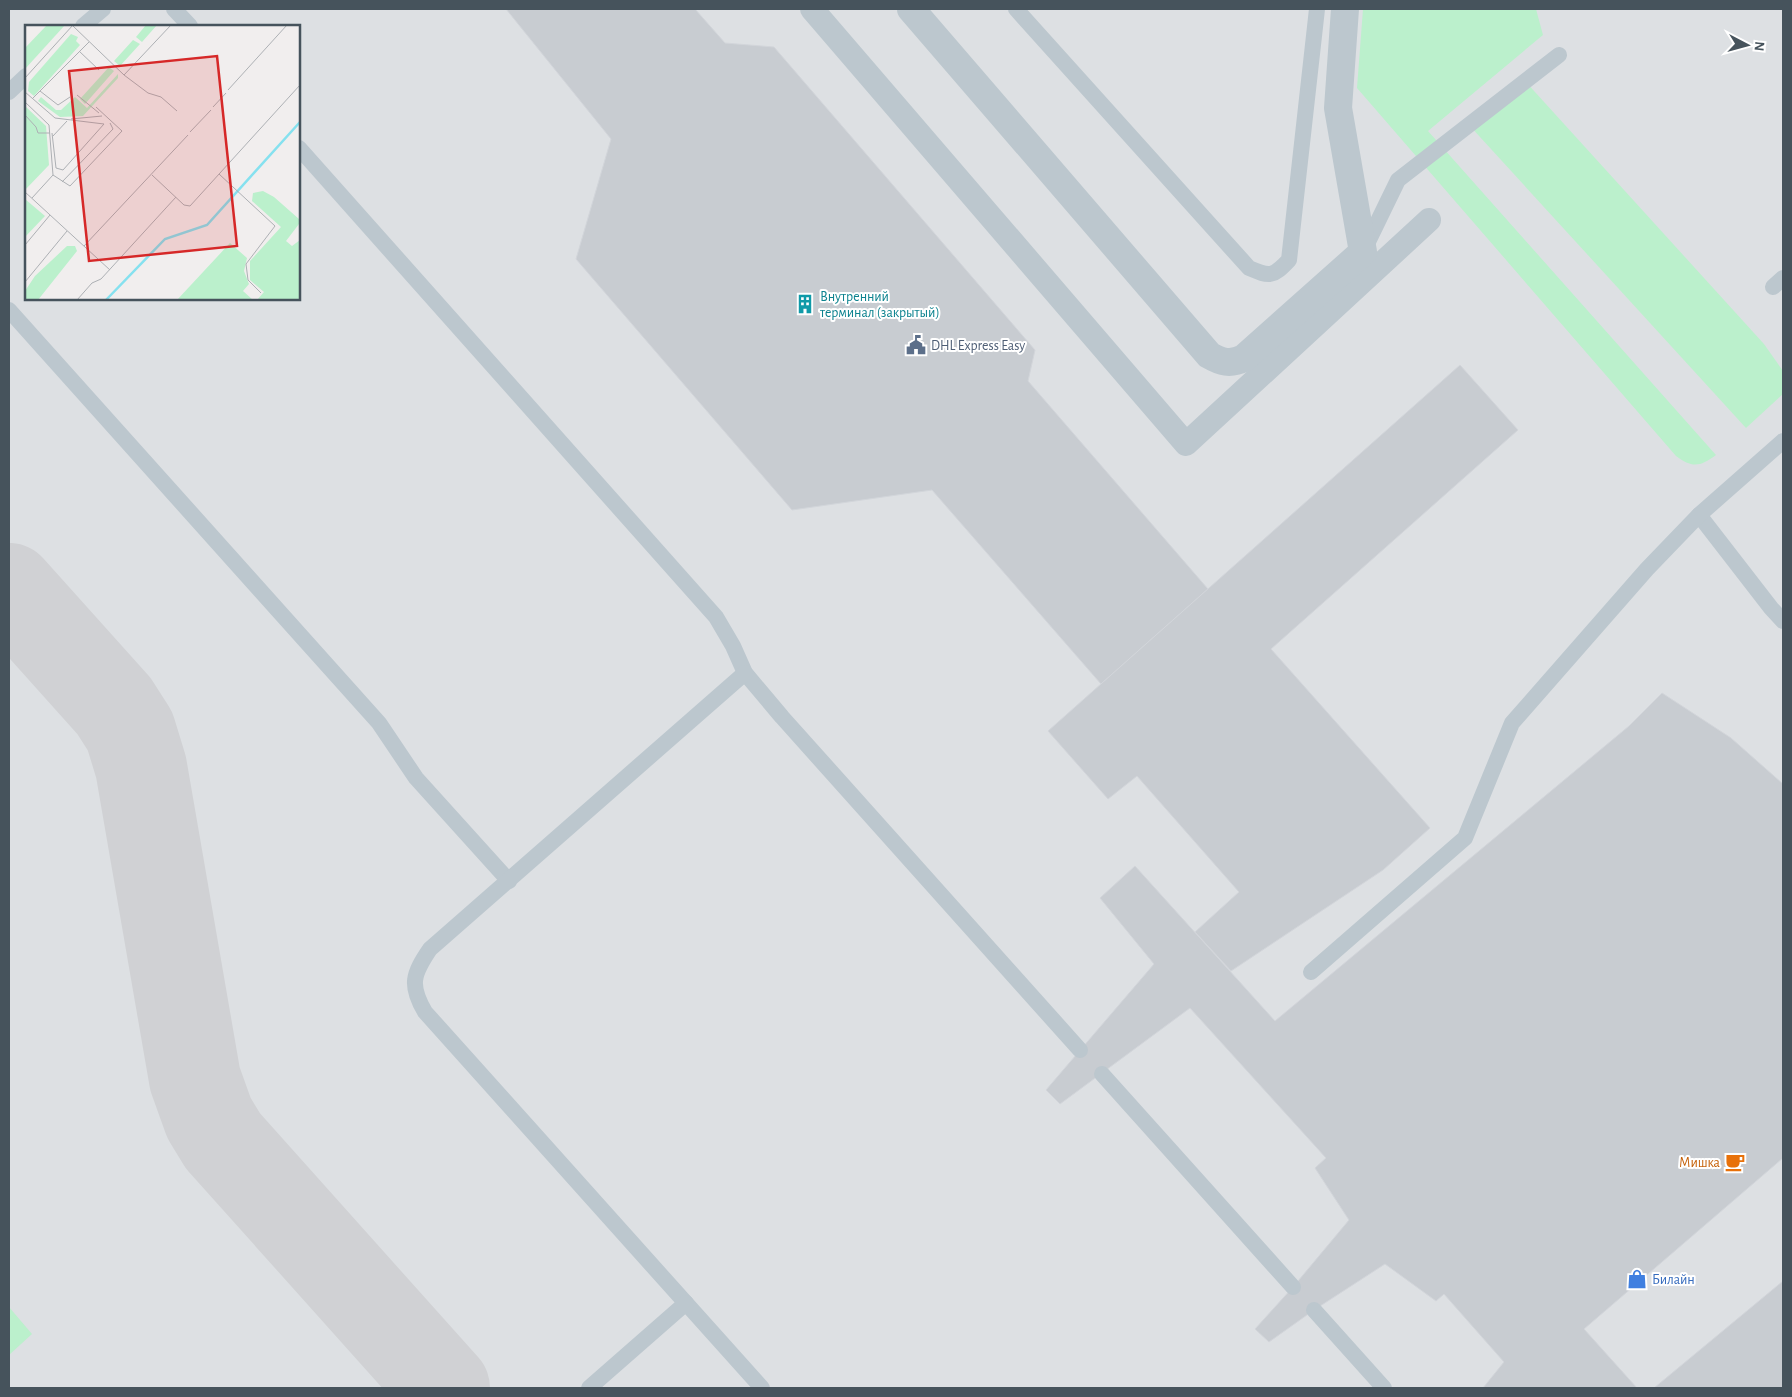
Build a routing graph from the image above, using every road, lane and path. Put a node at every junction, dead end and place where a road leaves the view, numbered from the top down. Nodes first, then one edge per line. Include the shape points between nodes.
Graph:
1 (103, 9) edge
2 (174, 9) edge
3 (812, 9) edge
4 (911, 9) edge
5 (1016, 9) edge
6 (1317, 9) edge
7 (1345, 9) edge
8 (84, 25) edge
9 (189, 25) edge
10 (1559, 56) dead end
11 (25, 77) edge
12 (9, 92) edge
13 (300, 149) edge
14 (1429, 220) dead end
15 (1363, 252) junction
16 (9, 310) edge
17 (1783, 441) edge
18 (1699, 515) junction
19 (1783, 621) edge
20 (745, 673) junction
21 (509, 881) junction
22 (1310, 972) dead end
23 (1080, 1050) dead end
24 (1102, 1074) dead end
25 (1293, 1287) dead end
26 (686, 1304) junction
27 (1314, 1310) dead end
28 (589, 1388) edge
29 (762, 1388) edge
30 (1384, 1388) edge

1 - 8 lane
2 - 9 lane
3 - 14 street via 1186,444
4 - 15 street via 1209,355 1221,362 1244,358
5 - 6 lane via 1249,268 1267,276 1278,272 1289,260
7 - 15 street via 1338,108
10 - 15 lane via 1398,180
11 - 12 lane
13 - 20 lane via 716,617 734,646
16 - 21 lane via 379,722 416,778
17 - 18 lane
18 - 19 lane
18 - 22 lane via 1647,569 1512,723 1466,838
20 - 21 lane
20 - 23 lane
21 - 26 lane via 430,949 417,970 418,1000 425,1012
24 - 25 lane
26 - 28 lane
26 - 29 lane
27 - 30 lane

